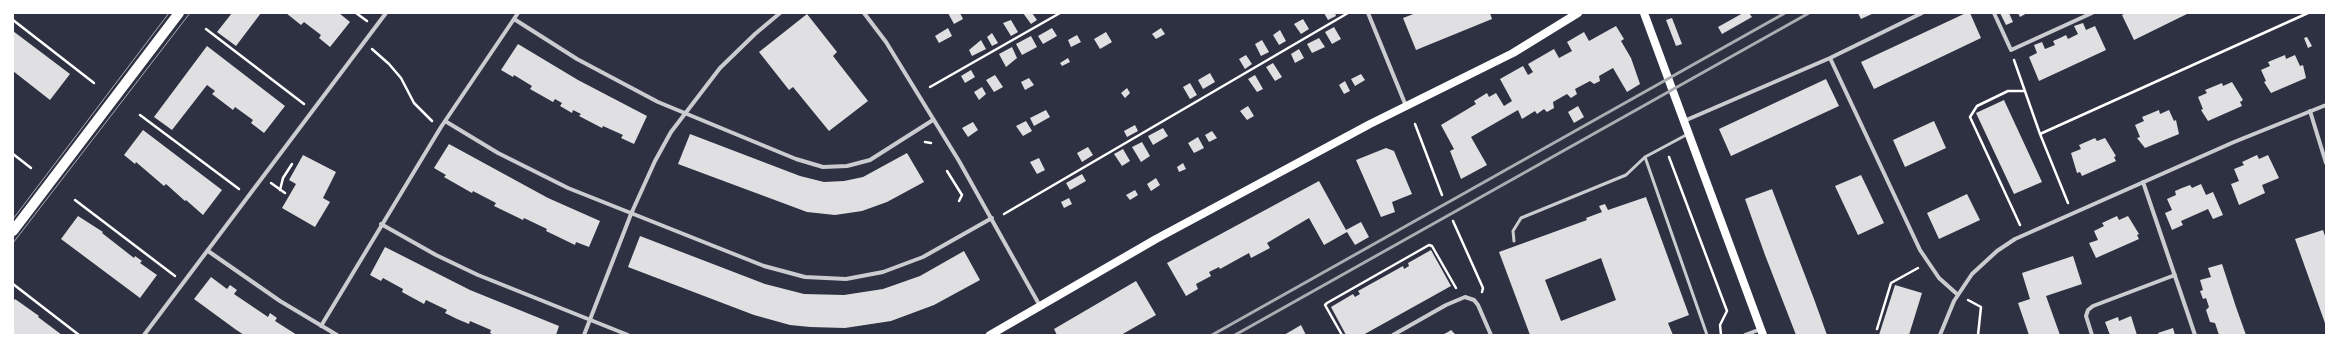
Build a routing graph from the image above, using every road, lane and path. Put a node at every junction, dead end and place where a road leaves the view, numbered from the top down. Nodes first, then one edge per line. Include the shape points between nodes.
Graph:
1 (179, 13) edge
2 (386, 13) edge
3 (518, 13) edge
4 (780, 13) edge
5 (864, 13) edge
6 (1060, 13) edge
7 (1348, 13) edge
8 (1368, 13) edge
9 (1578, 13) edge
10 (1644, 13) edge
11 (1922, 13) edge
12 (1994, 13) edge
13 (2092, 13) edge
14 (2308, 13) edge
15 (514, 19) junction
16 (13, 20) edge
17 (206, 29) dead end
18 (364, 43) junction
19 (1830, 58) junction
20 (2015, 61) dead end
21 (94, 83) dead end
22 (930, 87) dead end
23 (2025, 91) junction
24 (2326, 105) edge
25 (1406, 107) junction
26 (312, 110) junction
27 (2310, 111) junction
28 (685, 114) junction
29 (140, 115) dead end
30 (933, 120) junction
31 (445, 121) junction
32 (1684, 122) junction
33 (1415, 124) dead end
34 (441, 127) junction
35 (1688, 133) junction
36 (2040, 134) junction
37 (925, 142) dead end
38 (930, 143) dead end
39 (1665, 145) junction
40 (13, 154) edge
41 (1645, 157) junction
42 (2326, 163) edge
43 (292, 164) dead end
44 (31, 168) dead end
45 (947, 170) dead end
46 (263, 177) junction
47 (2143, 182) junction
48 (280, 190) junction
49 (242, 192) dead end
50 (285, 194) dead end
51 (1442, 196) dead end
52 (75, 200) dead end
53 (959, 201) dead end
54 (2072, 212) junction
55 (631, 214) junction
56 (1004, 214) dead end
57 (992, 218) junction
58 (2017, 218) dead end
59 (1453, 221) dead end
60 (381, 224) junction
61 (13, 231) edge
62 (1514, 242) dead end
63 (208, 251) junction
64 (1927, 263) junction
65 (171, 273) dead end
66 (2174, 275) junction
67 (13, 284) edge
68 (1483, 288) dead end
69 (1958, 294) junction
70 (1461, 298) junction
71 (1041, 306) junction
72 (590, 320) junction
73 (321, 326) junction
74 (1877, 329) dead end
75 (1762, 332) edge
76 (79, 335) edge
77 (144, 335) edge
78 (337, 335) edge
79 (584, 335) edge
80 (628, 335) edge
81 (990, 335) edge
82 (1342, 335) edge
83 (1393, 335) edge
84 (1491, 335) edge
85 (1708, 335) edge
86 (1721, 335) edge
87 (1745, 335) edge
88 (1940, 335) edge
89 (1978, 335) edge
90 (2092, 335) edge
91 (2195, 335) edge

1 - 61 main road
2 - 18 street
3 - 15 street
4 - 28 street via 737,50
5 - 30 street via 886,42
6 - 22 path
7 - 56 path
8 - 25 street
9 - 25 main road via 1513,53
10 - 32 main road
11 - 19 street
12 - 13 street via 2011,50
14 - 36 path
15 - 28 street via 617,82
15 - 31 street
16 - 21 path
17 - 26 path
18 - 26 street
18 - 34 path via 390,64 401,78 414,103 430,120
19 - 32 street
19 - 64 street
20 - 23 path
23 - 36 path
23 - 58 path via 2008,92 1977,106 1970,117
24 - 27 street
25 - 71 main road via 1156,240
26 - 46 street
27 - 42 street
27 - 47 street
28 - 30 street via 796,159 823,167 847,166 870,160
28 - 55 street via 654,161
29 - 49 path
30 - 57 street
31 - 34 street
31 - 55 street via 529,170
32 - 35 main road
33 - 51 path
34 - 60 street
35 - 39 lane
35 - 75 main road
36 - 54 path
37 - 38 path
39 - 41 lane
39 - 86 path via 1727,311 1720,325
40 - 44 path
41 - 62 lane via 1626,175 1521,218 1513,231
41 - 85 lane
43 - 48 path via 283,178
45 - 53 path via 962,195
46 - 48 path
46 - 63 street
47 - 54 street
47 - 66 street
48 - 50 path
52 - 65 path
54 - 69 street via 2024,234 1997,251 1972,274
55 - 57 street via 764,266 786,273 826,279 865,276 903,266
55 - 72 street
57 - 71 street
59 - 68 path
60 - 72 street via 478,275
60 - 73 street
63 - 73 street
63 - 77 street
64 - 69 street via 1942,282
64 - 74 path via 1891,283
66 - 90 street via 2093,306 2086,316
66 - 91 street
67 - 76 path
69 - 88 street
69 - 89 path via 1981,307
70 - 82 path via 1432,246 1429,245 1325,305
70 - 83 street
70 - 84 street via 1469,298 1478,305
71 - 81 main road
72 - 79 street
72 - 80 street
73 - 78 street
75 - 87 street

